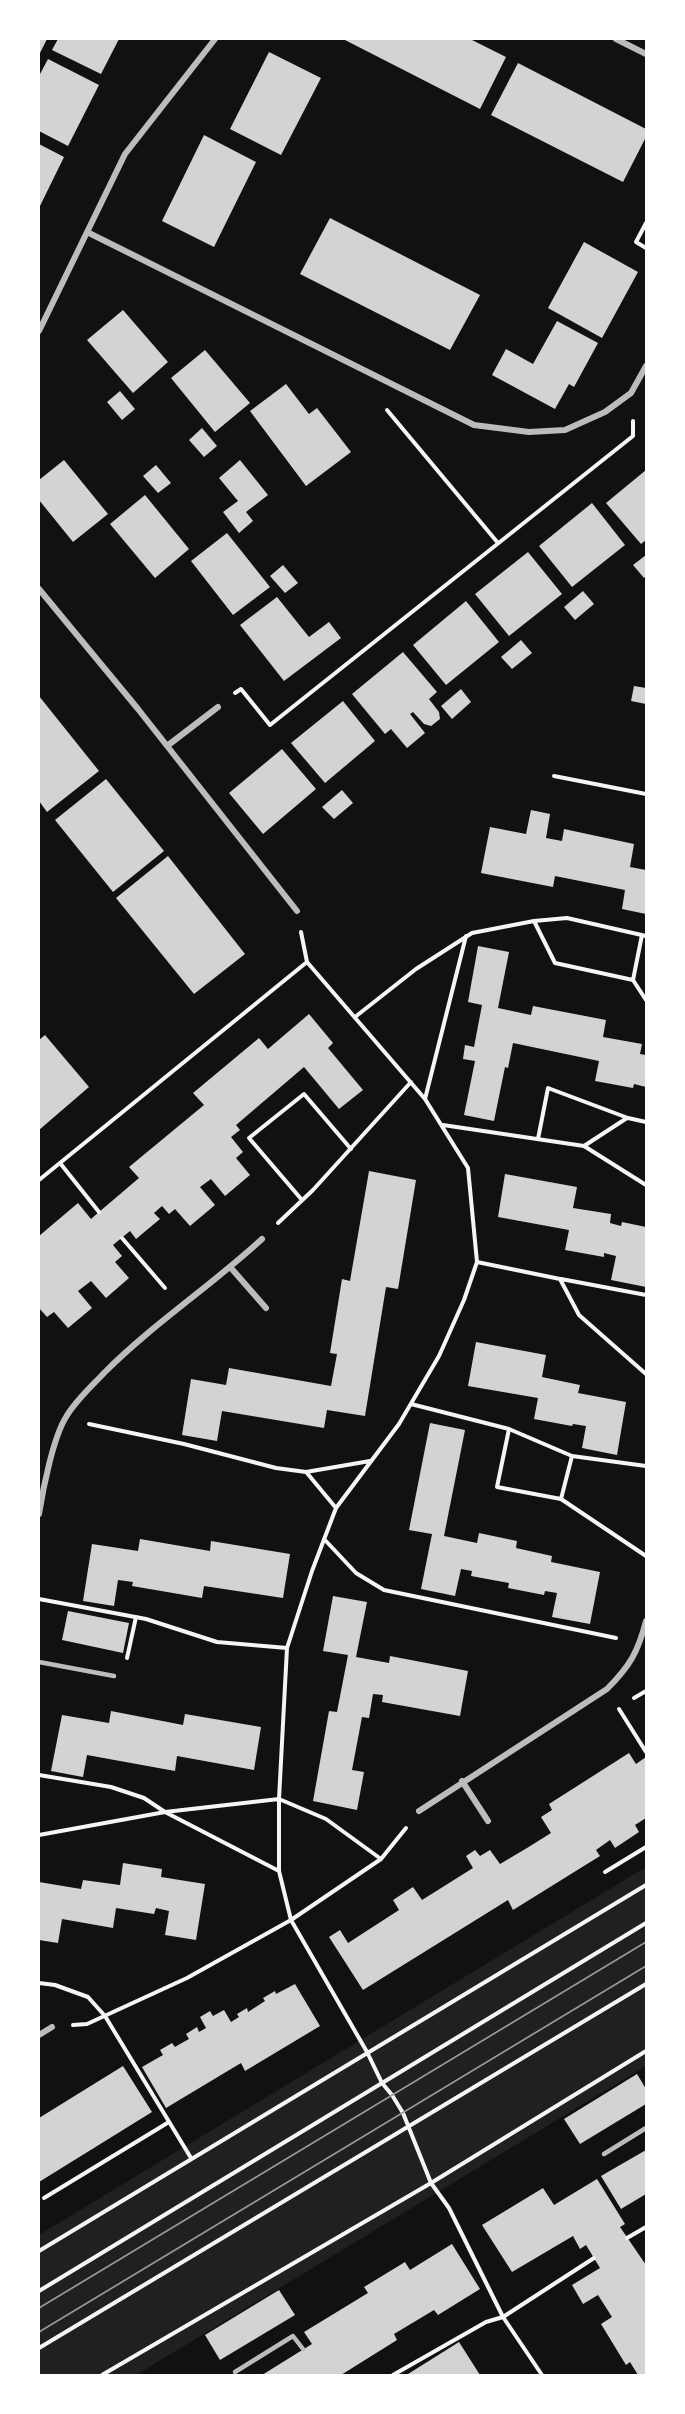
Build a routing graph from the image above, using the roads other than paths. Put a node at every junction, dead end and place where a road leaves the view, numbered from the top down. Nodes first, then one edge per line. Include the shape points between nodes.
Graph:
1 (215, 39) edge
2 (616, 39) edge
3 (646, 54) edge
4 (87, 232) junction
5 (39, 331) edge
6 (646, 366) edge
7 (39, 589) edge
8 (218, 706) road end
9 (167, 746) junction
10 (297, 911) road end
11 (262, 1239) road end
12 (231, 1268) junction
13 (266, 1308) dead end
14 (39, 1514) edge
15 (646, 1621) edge
16 (39, 1662) edge
17 (114, 1676) road end
18 (462, 1782) junction
19 (419, 1811) road end
20 (488, 1821) dead end
21 (52, 2027) road end
22 (39, 2035) edge
23 (646, 2128) edge
24 (604, 2154) dead end
25 (303, 2349) dead end
26 (235, 2372) dead end

1 - 4 street via 125,154
2 - 3 street
4 - 5 street
4 - 6 street via 474,424 529,432 565,430 605,412 631,393
7 - 9 street
8 - 9 street
9 - 10 street
11 - 12 street
12 - 13 street
12 - 14 street via 125,1352 80,1398 64,1419
15 - 18 street via 635,1658 607,1689
16 - 17 lane
18 - 19 street
18 - 20 street
21 - 22 street
23 - 24 lane
25 - 26 lane via 293,2336

